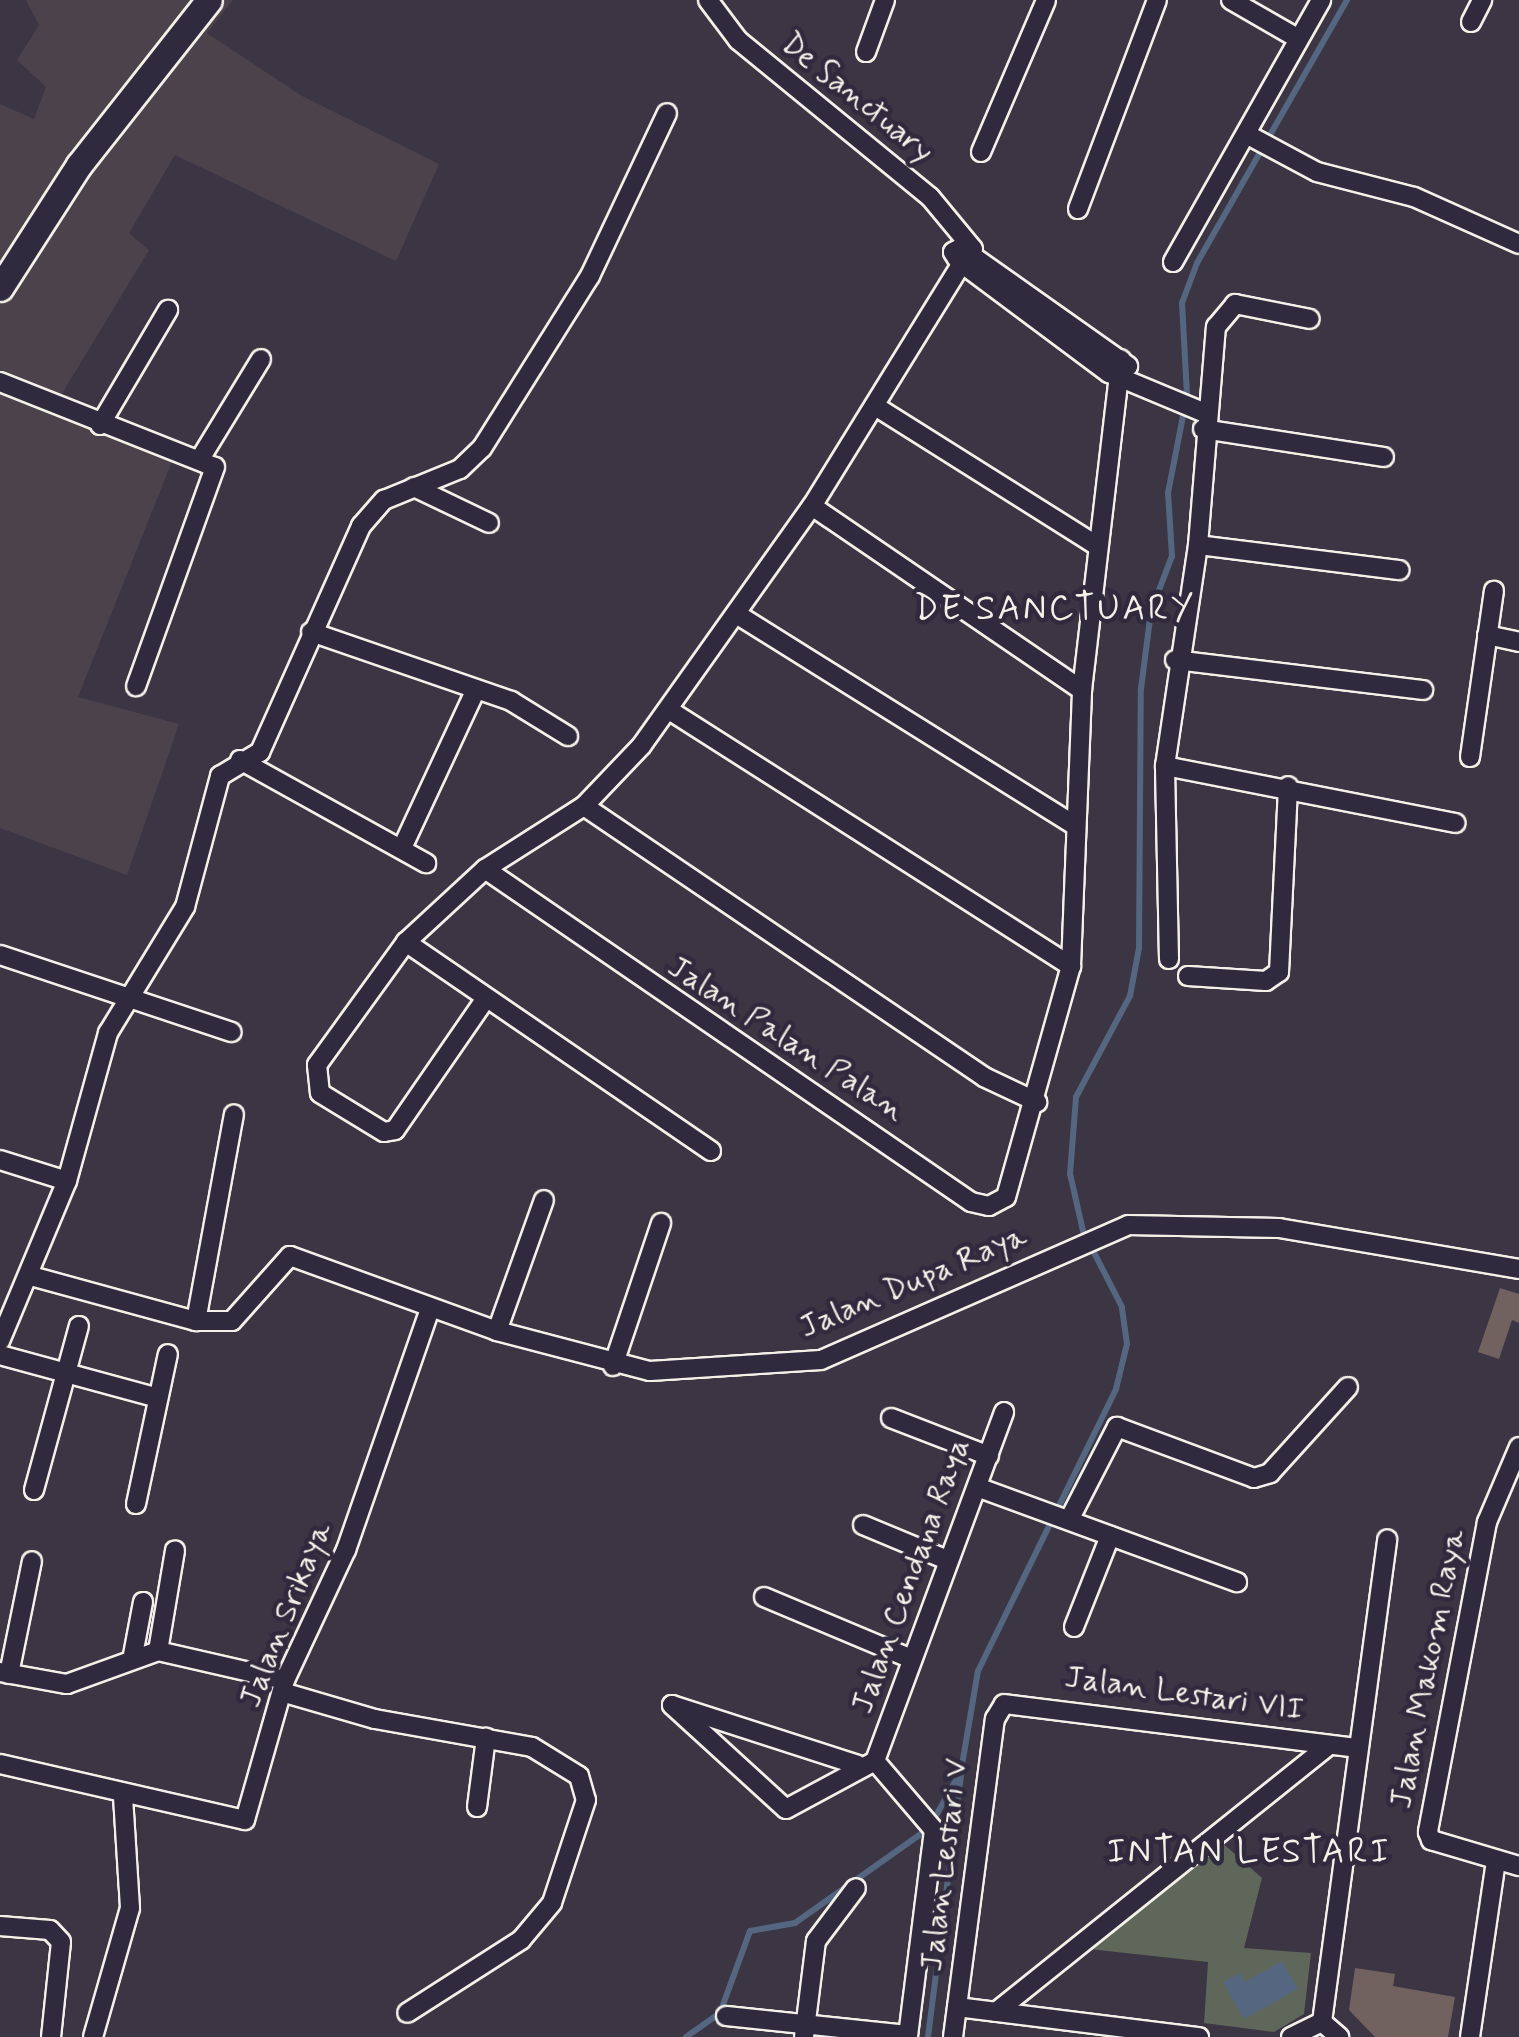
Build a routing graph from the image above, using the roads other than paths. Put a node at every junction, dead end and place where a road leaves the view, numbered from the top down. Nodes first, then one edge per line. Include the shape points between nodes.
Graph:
1 (208, 0) edge
2 (708, 0) edge
3 (885, 0) edge
4 (1046, 0) edge
5 (1156, 0) edge
6 (1231, 0) edge
7 (1321, 0) edge
8 (1482, 0) edge
9 (1471, 22) dead end
10 (1297, 38) junction
11 (866, 52) dead end
12 (666, 113) dead end
13 (1259, 141) junction
14 (981, 152) dead end
15 (1078, 209) dead end
16 (1519, 244) edge
17 (962, 259) junction
18 (1174, 262) dead end
19 (0, 288) edge
20 (168, 310) dead end
21 (1310, 319) dead end
22 (261, 358) dead end
23 (1119, 368) junction
24 (0, 382) edge
25 (875, 406) junction
26 (1204, 421) junction
27 (100, 425) junction
28 (1384, 456) dead end
29 (200, 460) junction
30 (414, 487) junction
31 (812, 506) junction
32 (489, 523) dead end
33 (1198, 545) junction
34 (1098, 546) junction
35 (1399, 570) dead end
36 (1494, 591) dead end
37 (738, 615) junction
38 (310, 632) junction
39 (1487, 635) junction
40 (1519, 642) edge
41 (1175, 660) junction
42 (136, 686) dead end
43 (476, 689) junction
44 (1082, 690) junction
45 (1424, 690) dead end
46 (670, 710) junction
47 (568, 736) dead end
48 (1470, 757) dead end
49 (240, 760) junction
50 (1165, 766) junction
51 (1288, 786) junction
52 (584, 806) junction
53 (1454, 823) dead end
54 (1076, 826) junction
55 (402, 848) junction
56 (426, 862) dead end
57 (484, 869) junction
58 (406, 942) junction
59 (0, 955) edge
60 (1170, 959) dead end
61 (1071, 966) junction
62 (1188, 976) dead end
63 (127, 992) junction
64 (484, 1001) junction
65 (232, 1032) dead end
66 (1037, 1102) junction
67 (234, 1114) dead end
68 (711, 1152) dead end
69 (0, 1160) edge
70 (67, 1181) junction
71 (544, 1200) dead end
72 (661, 1224) dead end
73 (1519, 1269) edge
74 (30, 1276) junction
75 (430, 1309) junction
76 (196, 1321) junction
77 (79, 1326) dead end
78 (496, 1331) junction
79 (0, 1341) edge
80 (168, 1354) dead end
81 (5, 1357) edge
82 (613, 1366) junction
83 (65, 1374) junction
84 (1348, 1387) dead end
85 (158, 1398) junction
86 (1004, 1412) dead end
87 (890, 1418) dead end
88 (1519, 1448) edge
89 (988, 1456) junction
90 (977, 1487) junction
91 (34, 1490) dead end
92 (136, 1504) dead end
93 (1065, 1519) junction
94 (864, 1525) dead end
95 (1110, 1536) junction
96 (1387, 1539) dead end
97 (175, 1550) dead end
98 (946, 1560) junction
99 (32, 1562) dead end
100 (1237, 1582) dead end
101 (764, 1597) dead end
102 (143, 1602) dead end
103 (1074, 1627) dead end
104 (158, 1651) junction
105 (133, 1656) junction
106 (909, 1658) junction
107 (4, 1673) edge
108 (284, 1686) junction
109 (1004, 1704) joint
110 (486, 1738) junction
111 (1329, 1746) junction
112 (1355, 1748) junction
113 (866, 1763) junction
114 (0, 1764) edge
115 (123, 1796) junction
116 (477, 1807) dead end
117 (1496, 1860) junction
118 (1519, 1866) edge
119 (856, 1888) dead end
120 (0, 1926) edge
121 (957, 2007) junction
122 (996, 2012) junction
123 (407, 2013) dead end
124 (726, 2016) dead end
125 (1322, 2022) junction
126 (804, 2031) edge
127 (908, 2036) edge
128 (51, 2037) edge
129 (93, 2037) edge
130 (953, 2037) edge
131 (1199, 2037) edge
132 (1291, 2037) edge
133 (1339, 2037) edge
134 (1470, 2037) edge

1 - 19 main road via 80,165
2 - 17 street, De Sanctuary via 738,40 930,197
3 - 11 street
4 - 14 street
5 - 15 street
6 - 10 street
7 - 10 street
8 - 9 street
10 - 13 street
12 - 30 street via 590,276 482,448 460,469
13 - 16 street via 1317,172 1414,197
13 - 18 street
17 - 23 street
17 - 25 street
20 - 27 street
21 - 26 street via 1226,306 1216,327
22 - 29 street
23 - 26 street
23 - 34 street, Jalan Palan Palan
24 - 27 street
25 - 31 street
25 - 34 street
26 - 28 street
26 - 33 street
27 - 29 street
29 - 42 street via 217,476
30 - 32 street
30 - 38 street via 384,500 361,526
31 - 37 street
31 - 44 street
33 - 35 street
33 - 41 street
34 - 44 street, Jalan Palan Palan
36 - 39 street
37 - 46 street
37 - 54 street
38 - 43 street
38 - 49 street via 260,752
39 - 40 street
39 - 48 street
41 - 45 street
41 - 50 street
43 - 47 street
43 - 55 street
44 - 54 street, Jalan Palan Palan
46 - 52 street
46 - 61 street
49 - 55 street
49 - 63 street via 215,788 180,921
50 - 51 street
50 - 60 street
51 - 53 street
51 - 62 street via 1279,972 1266,981
52 - 57 street
52 - 66 street via 984,1076
54 - 61 street, Jalan Palan Palan
55 - 56 street
57 - 58 street
57 - 66 street, Jalan Palan Palan via 971,1202 989,1206 1011,1192
58 - 64 street
58 - 64 street via 317,1066 320,1092 384,1132 395,1130
59 - 63 street
61 - 66 street, Jalan Palan Palan
63 - 65 street
63 - 70 street
64 - 68 street
67 - 76 street
69 - 70 street
70 - 74 street
71 - 78 street
72 - 82 street
73 - 82 street, Jalan Dupa Raya via 1279,1228 1128,1225 821,1360 650,1371
74 - 76 street, Jalan Dupa Raya
74 - 79 street
75 - 76 street, Jalan Dupa Raya via 290,1256 240,1319
75 - 78 street, Jalan Dupa Raya
75 - 108 street, Jalan Srikaya via 346,1550
77 - 83 street
78 - 82 street, Jalan Dupa Raya
80 - 85 street
81 - 83 street
83 - 85 street
83 - 91 street
84 - 93 street via 1270,1473 1254,1478 1117,1426
85 - 92 street
86 - 89 street, Jalan Cendana Raya
87 - 89 street
88 - 117 street, Jalan Makom Raya via 1487,1522 1428,1832 1431,1840
89 - 90 street, Jalan Cendana Raya
90 - 93 street
90 - 98 street, Jalan Cendana Raya
93 - 95 street
94 - 98 street
95 - 100 street
95 - 103 street
96 - 112 street
97 - 104 street
98 - 106 street, Jalan Cendana Raya
99 - 107 street
101 - 106 street
102 - 105 street
104 - 105 street
104 - 108 street
105 - 107 street via 67,1684
106 - 113 street, Jalan Cendana Raya
108 - 110 street via 375,1720
108 - 115 street, Jalan Srikaya via 246,1820
109 - 111 street, Jalan Lestari VII
109 - 121 street, Jalan Lestari V via 995,1719
110 - 116 street
110 - 123 street via 532,1747 579,1776 586,1800 572,1856 552,1904 521,1940
111 - 112 street, Jalan Lestari VII
111 - 122 street
112 - 125 street
113 - 113 street via 672,1705 786,1809
113 - 127 street via 908,1792 934,1830
114 - 115 street
115 - 129 street via 130,1908
117 - 118 street
117 - 134 street
119 - 126 street via 816,1941
120 - 128 street via 50,1930 61,1942
121 - 122 street
121 - 130 street, Jalan Lestari V
122 - 131 street
124 - 126 street
125 - 132 street
125 - 133 street
126 - 127 street

